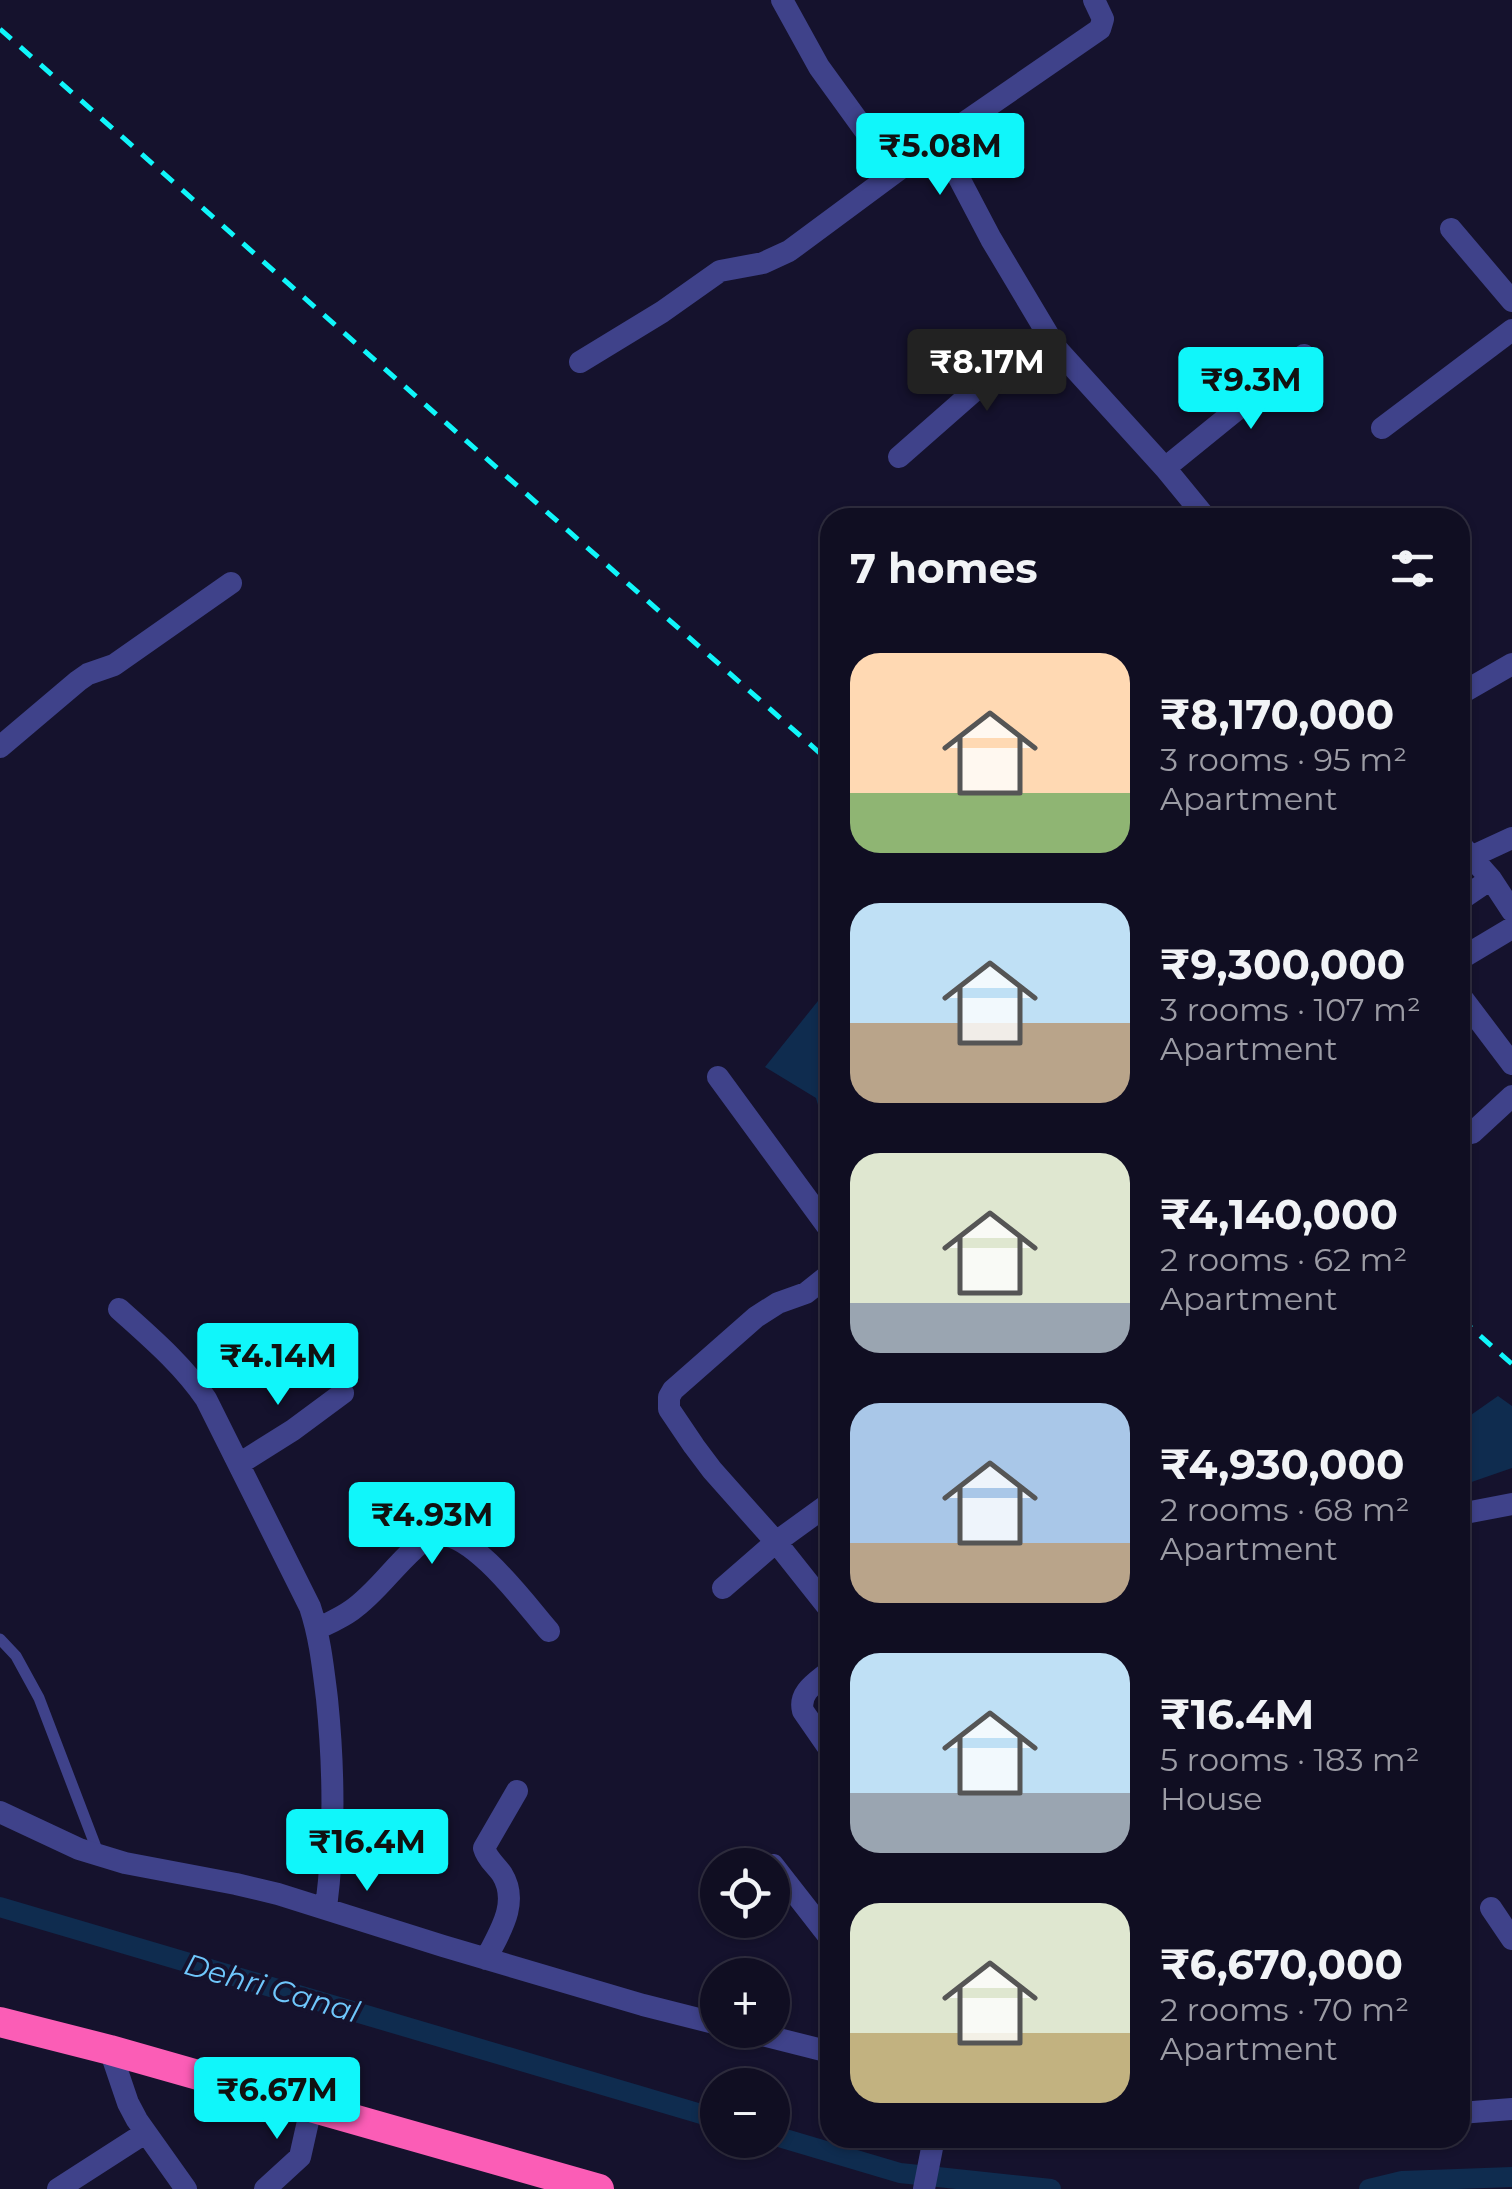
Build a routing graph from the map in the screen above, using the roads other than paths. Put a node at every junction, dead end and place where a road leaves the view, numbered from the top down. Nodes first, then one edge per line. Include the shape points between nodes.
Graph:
1 (782, 0) edge
2 (1094, 0) edge
3 (939, 140) junction
4 (895, 172) junction
5 (1451, 229) dead end
6 (1512, 301) edge
7 (1512, 330) edge
8 (1047, 336) junction
9 (1304, 354) dead end
10 (580, 362) dead end
11 (1382, 428) dead end
12 (899, 457) dead end
13 (1165, 468) junction
14 (1198, 508) edge
15 (230, 583) dead end
16 (1512, 664) edge
17 (1470, 688) edge
18 (0, 747) edge
19 (1512, 838) edge
20 (1470, 849) edge
21 (1470, 855) edge
22 (1491, 879) junction
23 (1470, 893) edge
24 (1512, 911) edge
25 (1512, 928) edge
26 (1470, 953) edge
27 (1470, 1008) edge
28 (1512, 1064) edge
29 (718, 1077) dead end
30 (1512, 1096) edge
31 (1472, 1133) dead end
32 (820, 1216) edge
33 (820, 1282) edge
34 (119, 1308) dead end
35 (343, 1393) dead end
36 (239, 1464) junction
37 (1512, 1504) edge
38 (820, 1510) edge
39 (1470, 1512) edge
40 (776, 1542) junction
41 (723, 1588) dead end
42 (820, 1597) edge
43 (317, 1629) junction
44 (549, 1631) dead end
45 (0, 1639) edge
46 (820, 1679) edge
47 (820, 1736) edge
48 (517, 1791) dead end
49 (0, 1812) edge
50 (100, 1855) junction
51 (790, 1888) edge
52 (326, 1908) junction
53 (1491, 1908) dead end
54 (820, 1925) edge
55 (1512, 1939) edge
56 (486, 1959) junction
57 (700, 2019) edge
58 (0, 2022) edge
59 (790, 2042) edge
60 (820, 2049) edge
61 (110, 2050) junction
62 (311, 2108) junction
63 (1512, 2109) edge
64 (1470, 2113) edge
65 (145, 2132) junction
66 (932, 2148) edge
67 (591, 2188) edge
68 (58, 2189) edge
69 (186, 2189) edge
70 (265, 2189) edge
71 (924, 2189) edge

1 - 4 street via 819,67
2 - 3 street via 1100,29
3 - 4 street
3 - 8 street
4 - 10 street via 788,251 720,271
5 - 6 street
7 - 11 street
8 - 12 street
8 - 13 street
9 - 13 street
13 - 14 street
15 - 18 street via 114,665 78,680
16 - 17 street
19 - 20 street
21 - 22 street
22 - 23 street
22 - 24 street
25 - 26 street
27 - 28 street
29 - 32 street
30 - 31 street
33 - 40 street via 756,1317 669,1398 694,1446
34 - 36 street via 194,1381
35 - 36 street
36 - 43 street
37 - 39 street
38 - 40 street
40 - 41 street
40 - 42 street
43 - 44 street via 350,1612 414,1549 442,1535 486,1560
43 - 52 street via 330,1724 333,1854
45 - 50 lane via 39,1698
46 - 47 street via 801,1704
48 - 56 street via 484,1848 509,1897
49 - 50 street
50 - 52 street
51 - 54 street
52 - 56 street
53 - 55 street
56 - 57 street
58 - 61 highway
59 - 60 street
61 - 62 highway
61 - 65 street
62 - 67 highway
62 - 70 street via 300,2157
63 - 64 street
65 - 68 street
65 - 69 street
66 - 71 street

